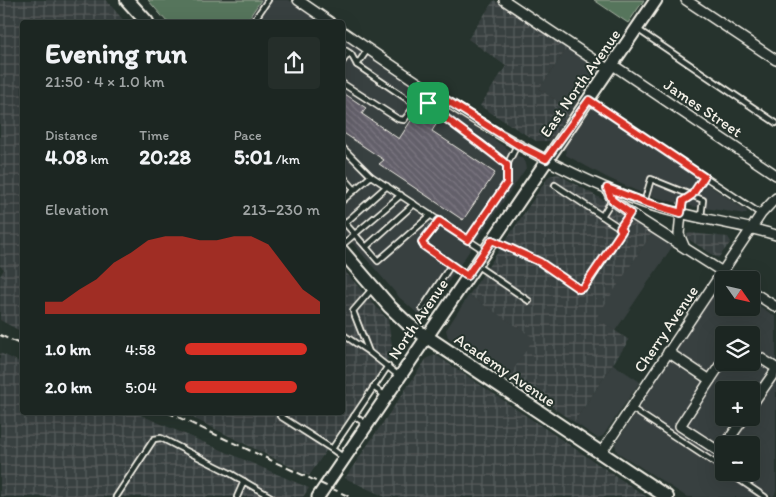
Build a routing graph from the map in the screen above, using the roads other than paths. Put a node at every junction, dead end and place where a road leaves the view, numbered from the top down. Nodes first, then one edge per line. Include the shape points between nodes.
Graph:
1 (127, 0) edge
2 (268, 0) edge
3 (298, 0) edge
4 (504, 0) edge
5 (656, 0) edge
6 (686, 0) edge
7 (145, 20) edge
8 (254, 20) edge
9 (324, 20) edge
10 (637, 28) junction
11 (345, 33) edge
12 (368, 49) junction
13 (345, 50) edge
14 (349, 53) junction
15 (345, 58) edge
16 (776, 60) edge
17 (357, 65) junction
18 (611, 68) junction
19 (345, 85) edge
20 (435, 93) junction
21 (589, 100) junction
22 (417, 103) junction
23 (428, 103) junction
24 (776, 123) edge
25 (518, 145) junction
26 (345, 150) edge
27 (546, 159) junction
28 (507, 165) junction
29 (776, 175) edge
30 (371, 176) junction
31 (704, 177) junction
32 (345, 178) edge
33 (555, 185) dead end
34 (387, 186) junction
35 (607, 188) junction
36 (355, 190) junction
37 (692, 195) junction
38 (401, 196) junction
39 (345, 198) edge
40 (776, 198) edge
41 (612, 200) junction
42 (644, 202) junction
43 (414, 204) junction
44 (630, 213) junction
45 (681, 213) junction
46 (761, 214) junction
47 (431, 215) junction
48 (602, 216) junction
49 (701, 217) junction
50 (345, 221) edge
51 (439, 221) junction
52 (345, 223) edge
53 (620, 228) junction
54 (752, 228) junction
55 (356, 234) junction
56 (776, 235) edge
57 (468, 240) junction
58 (492, 240) junction
59 (345, 243) edge
60 (684, 246) junction
61 (366, 248) junction
62 (484, 251) junction
63 (345, 255) edge
64 (475, 264) junction
65 (451, 265) junction
66 (721, 271) edge
67 (723, 271) edge
68 (467, 276) junction
69 (715, 282) edge
70 (373, 288) junction
71 (760, 297) edge
72 (529, 301) dead end
73 (776, 307) edge
74 (422, 309) dead end
75 (345, 336) edge
76 (426, 336) junction
77 (369, 352) junction
78 (668, 352) junction
79 (760, 358) edge
80 (388, 366) junction
81 (776, 369) edge
82 (716, 371) edge
83 (399, 376) junction
84 (710, 380) junction
85 (374, 387) junction
86 (760, 393) edge
87 (386, 396) junction
88 (631, 408) junction
89 (280, 415) edge
90 (354, 416) junction
91 (366, 424) junction
92 (332, 449) junction
93 (715, 449) edge
94 (601, 453) junction
95 (344, 458) junction
96 (715, 464) edge
97 (244, 481) junction
98 (741, 481) edge
99 (116, 497) edge
100 (237, 497) edge
101 (271, 497) edge
102 (318, 497) edge
103 (667, 497) edge
104 (765, 497) edge

1 - 7 main road
2 - 8 lane
3 - 9 street
4 - 18 street, James Street
5 - 10 street, East North Avenue
6 - 16 street
10 - 18 street, East North Avenue
10 - 24 lane
11 - 12 street
12 - 17 lane
12 - 20 street
13 - 14 lane
14 - 15 lane
14 - 17 lane
17 - 22 lane
18 - 21 street, East North Avenue
18 - 29 street, James Street
19 - 22 lane via 398,119 404,120
20 - 23 lane
20 - 25 street
21 - 27 street, East North Avenue
21 - 31 lane
22 - 23 lane
23 - 28 lane
25 - 27 street
25 - 28 lane
26 - 30 lane
27 - 35 street
27 - 58 street, North Avenue
28 - 57 lane via 507,183
30 - 34 lane
30 - 36 lane
31 - 37 lane
31 - 46 lane
32 - 36 lane
33 - 48 lane
34 - 38 lane
34 - 50 lane
35 - 41 street
35 - 42 street
36 - 39 lane
37 - 42 lane via 651,179
37 - 45 lane via 683,201
37 - 49 lane via 703,200
38 - 43 lane
38 - 55 lane
40 - 46 street, Cherry Avenue
41 - 44 street
41 - 48 lane
42 - 45 street
43 - 47 lane
43 - 61 lane
44 - 53 lane
44 - 60 street
45 - 49 street
45 - 60 street via 679,234
46 - 54 street, Cherry Avenue
47 - 51 lane
47 - 61 lane via 380,260
48 - 53 lane
49 - 54 street
51 - 57 lane
51 - 65 lane via 422,244
52 - 55 lane
53 - 58 lane via 622,231 616,242 590,281 579,289 540,262
54 - 56 street
54 - 67 street, Cherry Avenue
55 - 59 lane
55 - 61 lane
57 - 62 lane
58 - 62 street, North Avenue
60 - 66 street
62 - 64 street, North Avenue
63 - 70 main road, Academy Avenue
64 - 68 street, North Avenue
64 - 72 lane
65 - 68 lane
65 - 74 lane
68 - 76 street, North Avenue
69 - 78 street, Cherry Avenue
70 - 76 main road, Academy Avenue via 403,320
70 - 77 lane via 353,311
71 - 73 street
75 - 77 lane
76 - 83 street, North Avenue
76 - 94 main road, Academy Avenue
77 - 80 lane
78 - 84 street
78 - 88 street, Cherry Avenue
79 - 81 street
80 - 83 lane
80 - 85 lane
81 - 86 street
82 - 84 street
83 - 87 street, North Avenue
84 - 93 street via 680,426
85 - 87 lane
85 - 90 lane
87 - 91 street, North Avenue
88 - 94 street, Cherry Avenue
88 - 96 lane
89 - 92 lane
90 - 91 lane
90 - 92 lane
91 - 95 street, North Avenue
92 - 95 lane
94 - 103 main road, Academy Avenue
95 - 102 street, North Avenue
97 - 99 lane via 161,438 154,440
97 - 100 lane
97 - 101 lane
98 - 104 lane

